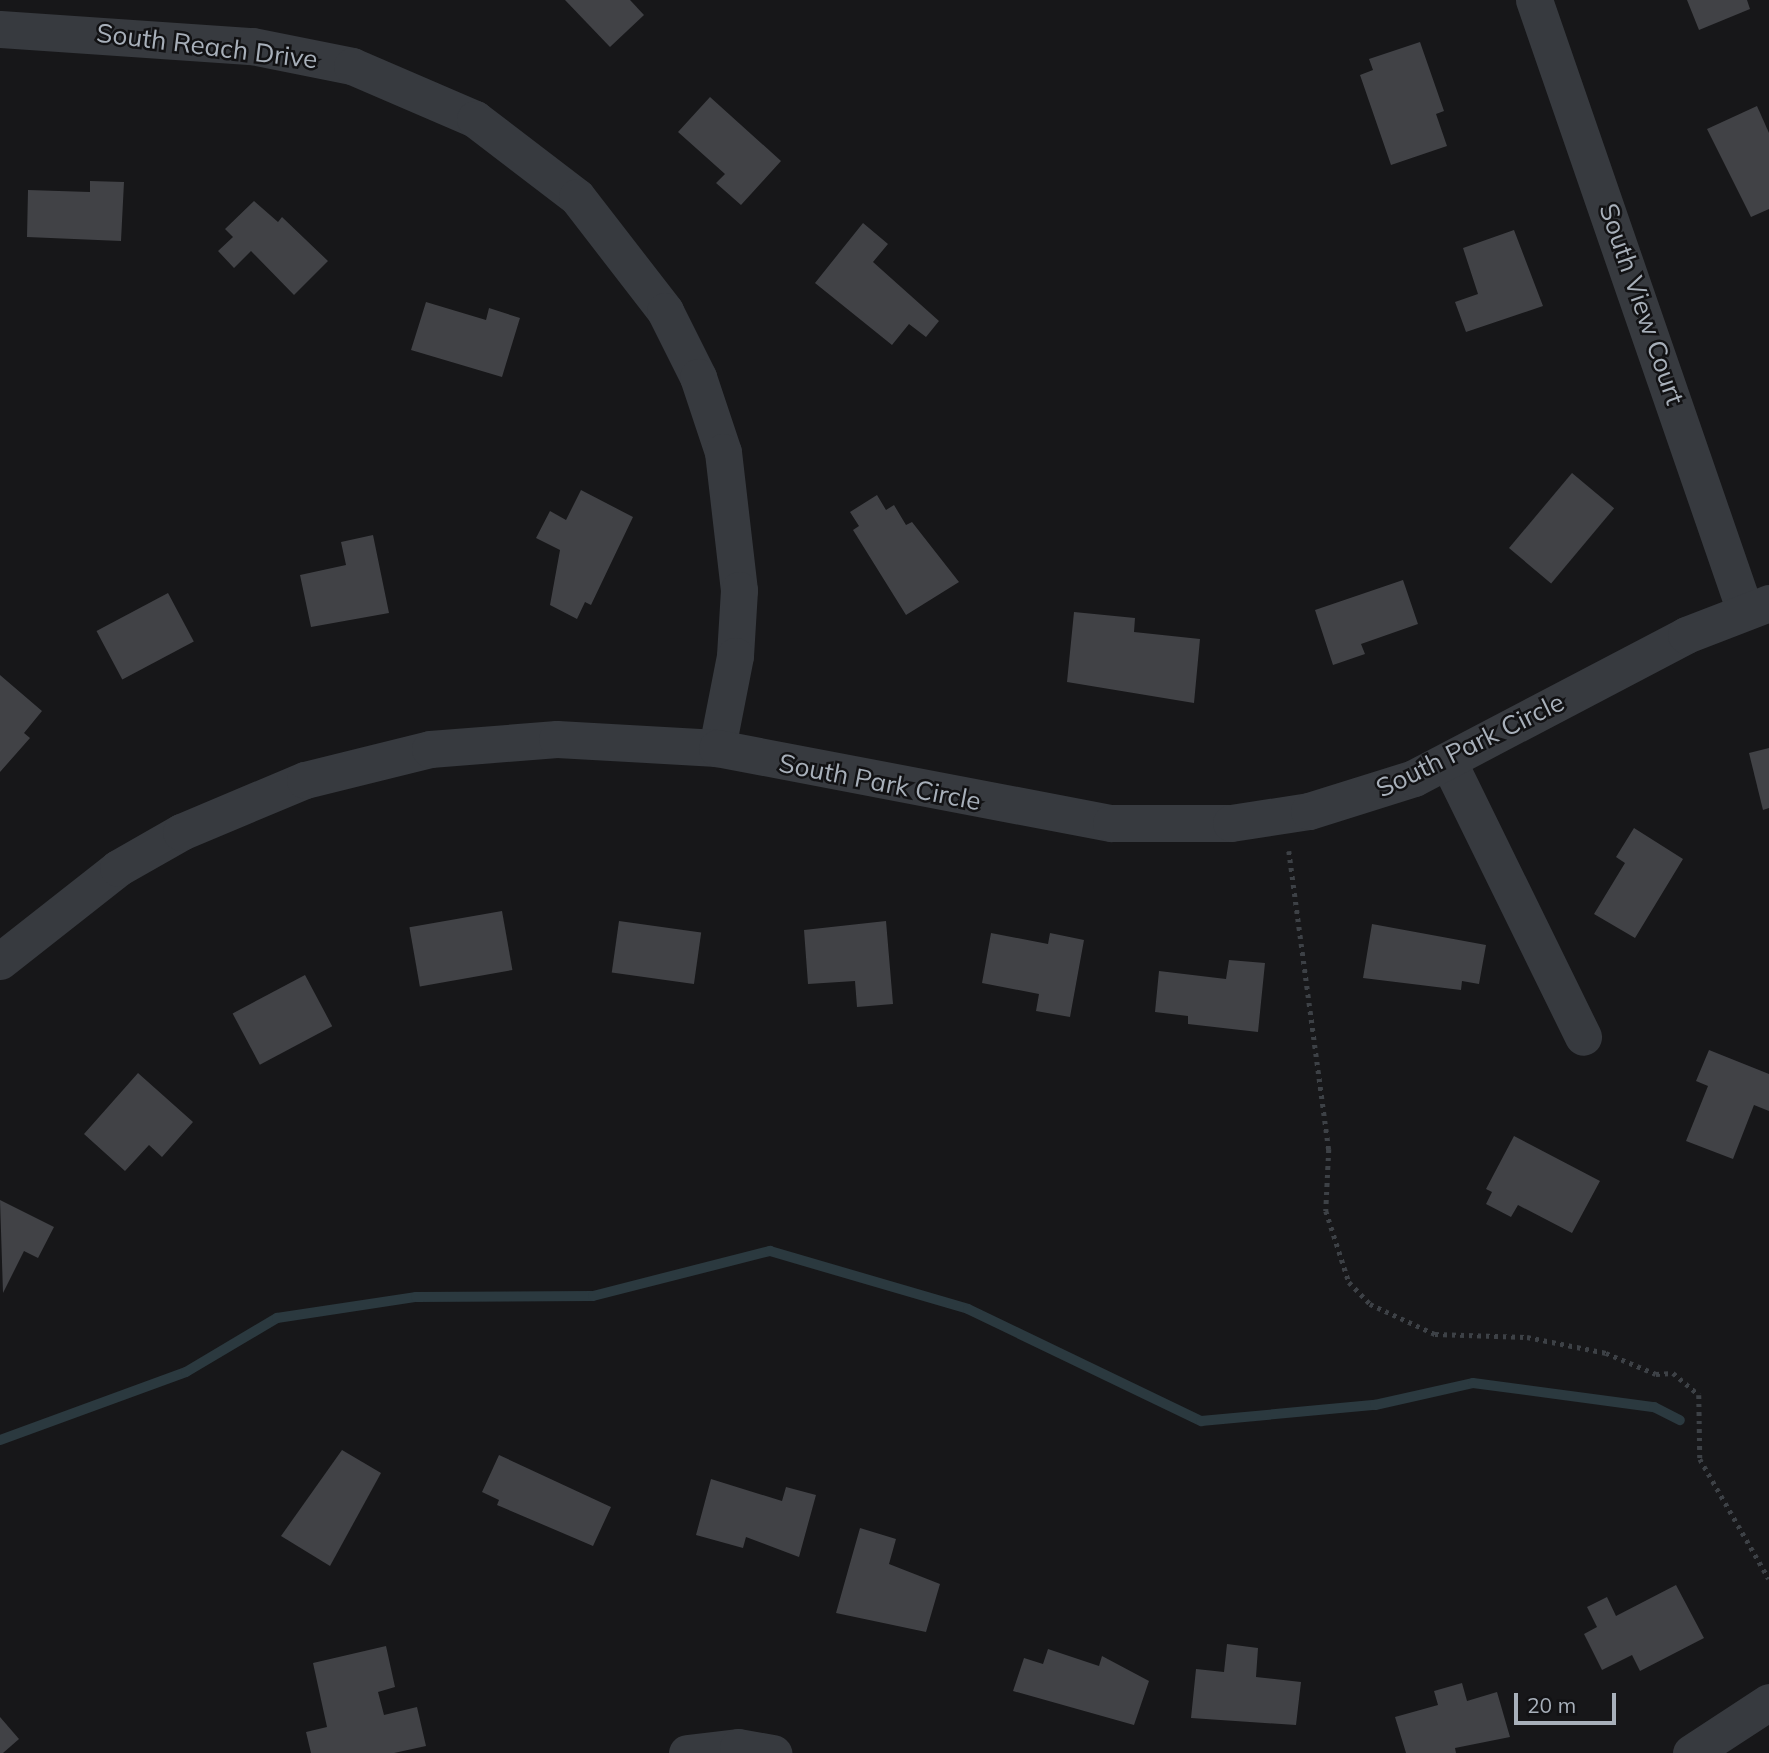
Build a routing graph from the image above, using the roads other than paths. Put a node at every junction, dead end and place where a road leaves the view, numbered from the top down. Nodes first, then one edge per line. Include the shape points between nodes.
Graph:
1 (1534, 0) edge
2 (0, 29) edge
3 (1757, 607) edge
4 (717, 748) junction
5 (1448, 761) junction
6 (0, 961) edge
7 (1583, 1037) dead end
8 (1769, 1702) edge
9 (687, 1753) edge
10 (774, 1753) edge
11 (1691, 1753) edge

1 - 3 street, South View Court
2 - 4 street, South Reach Drive via 252,46 352,66 475,119 577,197 665,311 698,377 723,452 739,590 735,656
3 - 5 street, South Park Circle
4 - 5 street, South Park Circle via 1111,823 1231,823 1284,815 1361,797
4 - 6 street, South Park Circle via 623,740 491,742 430,749 305,780 181,832 118,868
5 - 7 street
8 - 11 street
9 - 10 street via 738,1747

